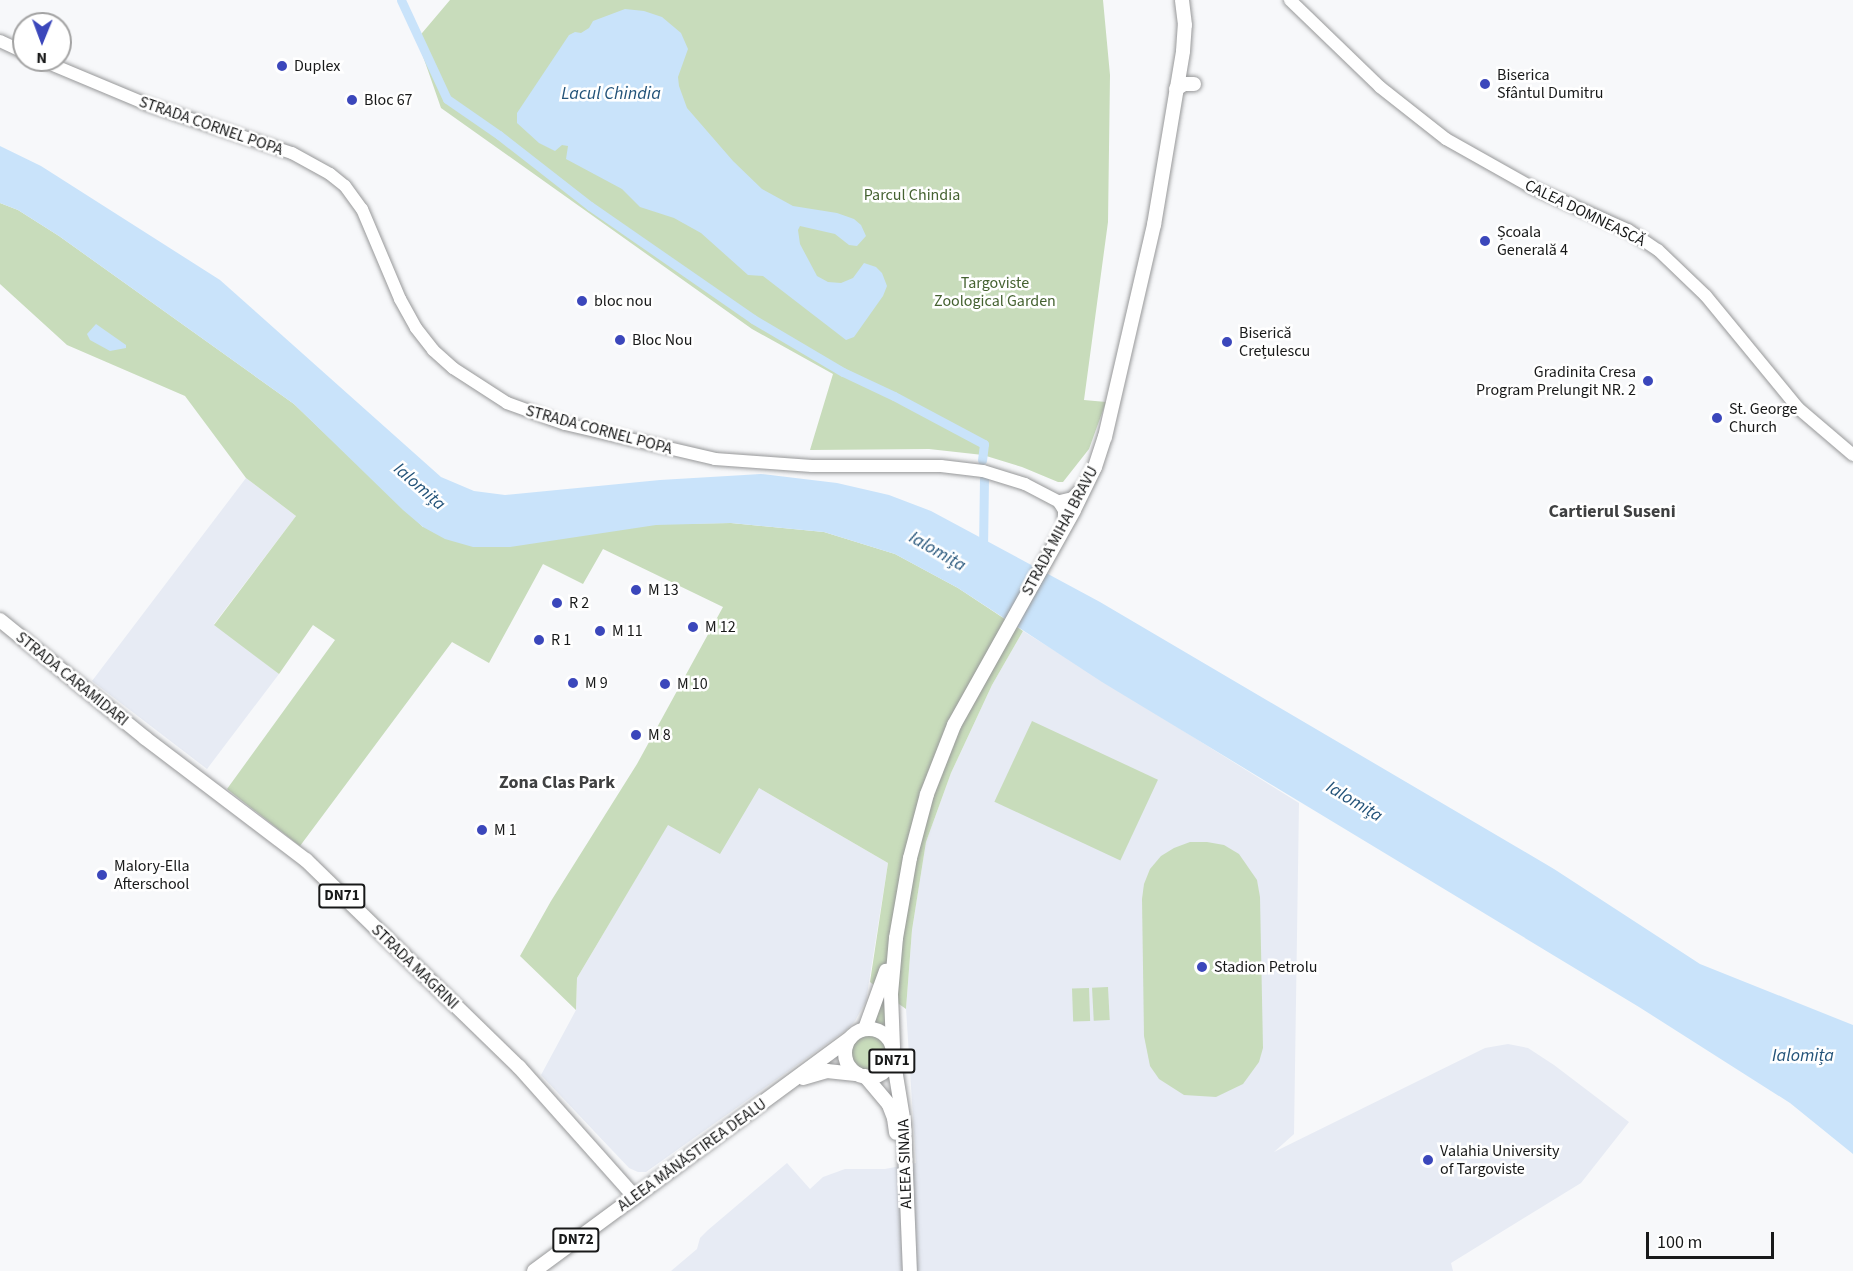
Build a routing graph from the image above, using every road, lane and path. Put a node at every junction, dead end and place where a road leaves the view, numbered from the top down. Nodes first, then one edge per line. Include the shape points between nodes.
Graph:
1 (1182, 0) edge
2 (1290, 0) edge
3 (1300, 0) edge
4 (69, 72) edge
5 (1194, 84) dead end
6 (1176, 89) junction
7 (1853, 447) edge
8 (1853, 455) edge
9 (1089, 481) junction
10 (1060, 502) junction
11 (1074, 510) junction
12 (1064, 528) junction
13 (0, 620) edge
14 (145, 738) joint
15 (896, 938) junction
16 (865, 1029) junction
17 (850, 1038) junction
18 (893, 1052) junction
19 (862, 1075) junction
20 (793, 1082) junction
21 (635, 1197) junction
22 (534, 1271) edge
23 (901, 1271) edge
24 (910, 1271) edge

1 - 6 main road, STRADA MIHAI BRAVU via 1184,64
2 - 8 main road, CALEA DOMNEASCĂ via 1380,87 1446,139 1533,188 1628,230 1658,250 1706,296 1798,408
3 - 7 main road via 1384,83 1453,135 1537,182 1639,229 1668,249 1699,277 1799,399
4 - 10 main road, STRADA CORNEL POPA via 146,105 291,153 330,174 362,209 400,299 432,350 473,383 516,407 565,424 715,459 800,466 953,467 1015,480
5 - 6 main road
6 - 9 main road, STRADA MIHAI BRAVU via 1147,259 1110,417
9 - 10 main road via 1073,499
9 - 11 main road, STRADA MIHAI BRAVU
10 - 11 main road, STRADA CORNEL POPA
10 - 12 main road via 1066,515
11 - 12 main road, STRADA MIHAI BRAVU
12 - 15 main road, STRADA MIHAI BRAVU via 954,725 927,794 910,858
13 - 14 main road, STRADA CARAMIDARI / DN71
14 - 21 main road, STRADA MAGRINI / DN71 via 306,860 519,1067
15 - 16 main road, STRADA MIHAI BRAVU via 881,992
15 - 18 main road, STRADA MIHAI BRAVU via 891,994
16 - 17 main road, DN71
16 - 18 main road, DN71 via 879,1030 890,1040
17 - 19 main road, ALEEA SINAIA / DN71 via 846,1058 853,1070
17 - 20 main road, ALEEA MĂNĂSTIREA DEALU
18 - 19 main road, DN71 via 891,1064 880,1074
18 - 24 main road, ALEEA SINAIA via 905,1133
19 - 20 main road, ALEEA MĂNĂSTIREA DEALU via 827,1071
19 - 23 main road, ALEEA SINAIA / DN71 via 878,1089 893,1114
20 - 21 main road, ALEEA MĂNĂSTIREA DEALU
21 - 22 main road, ALEEA MĂNĂSTIREA DEALU / DN72

